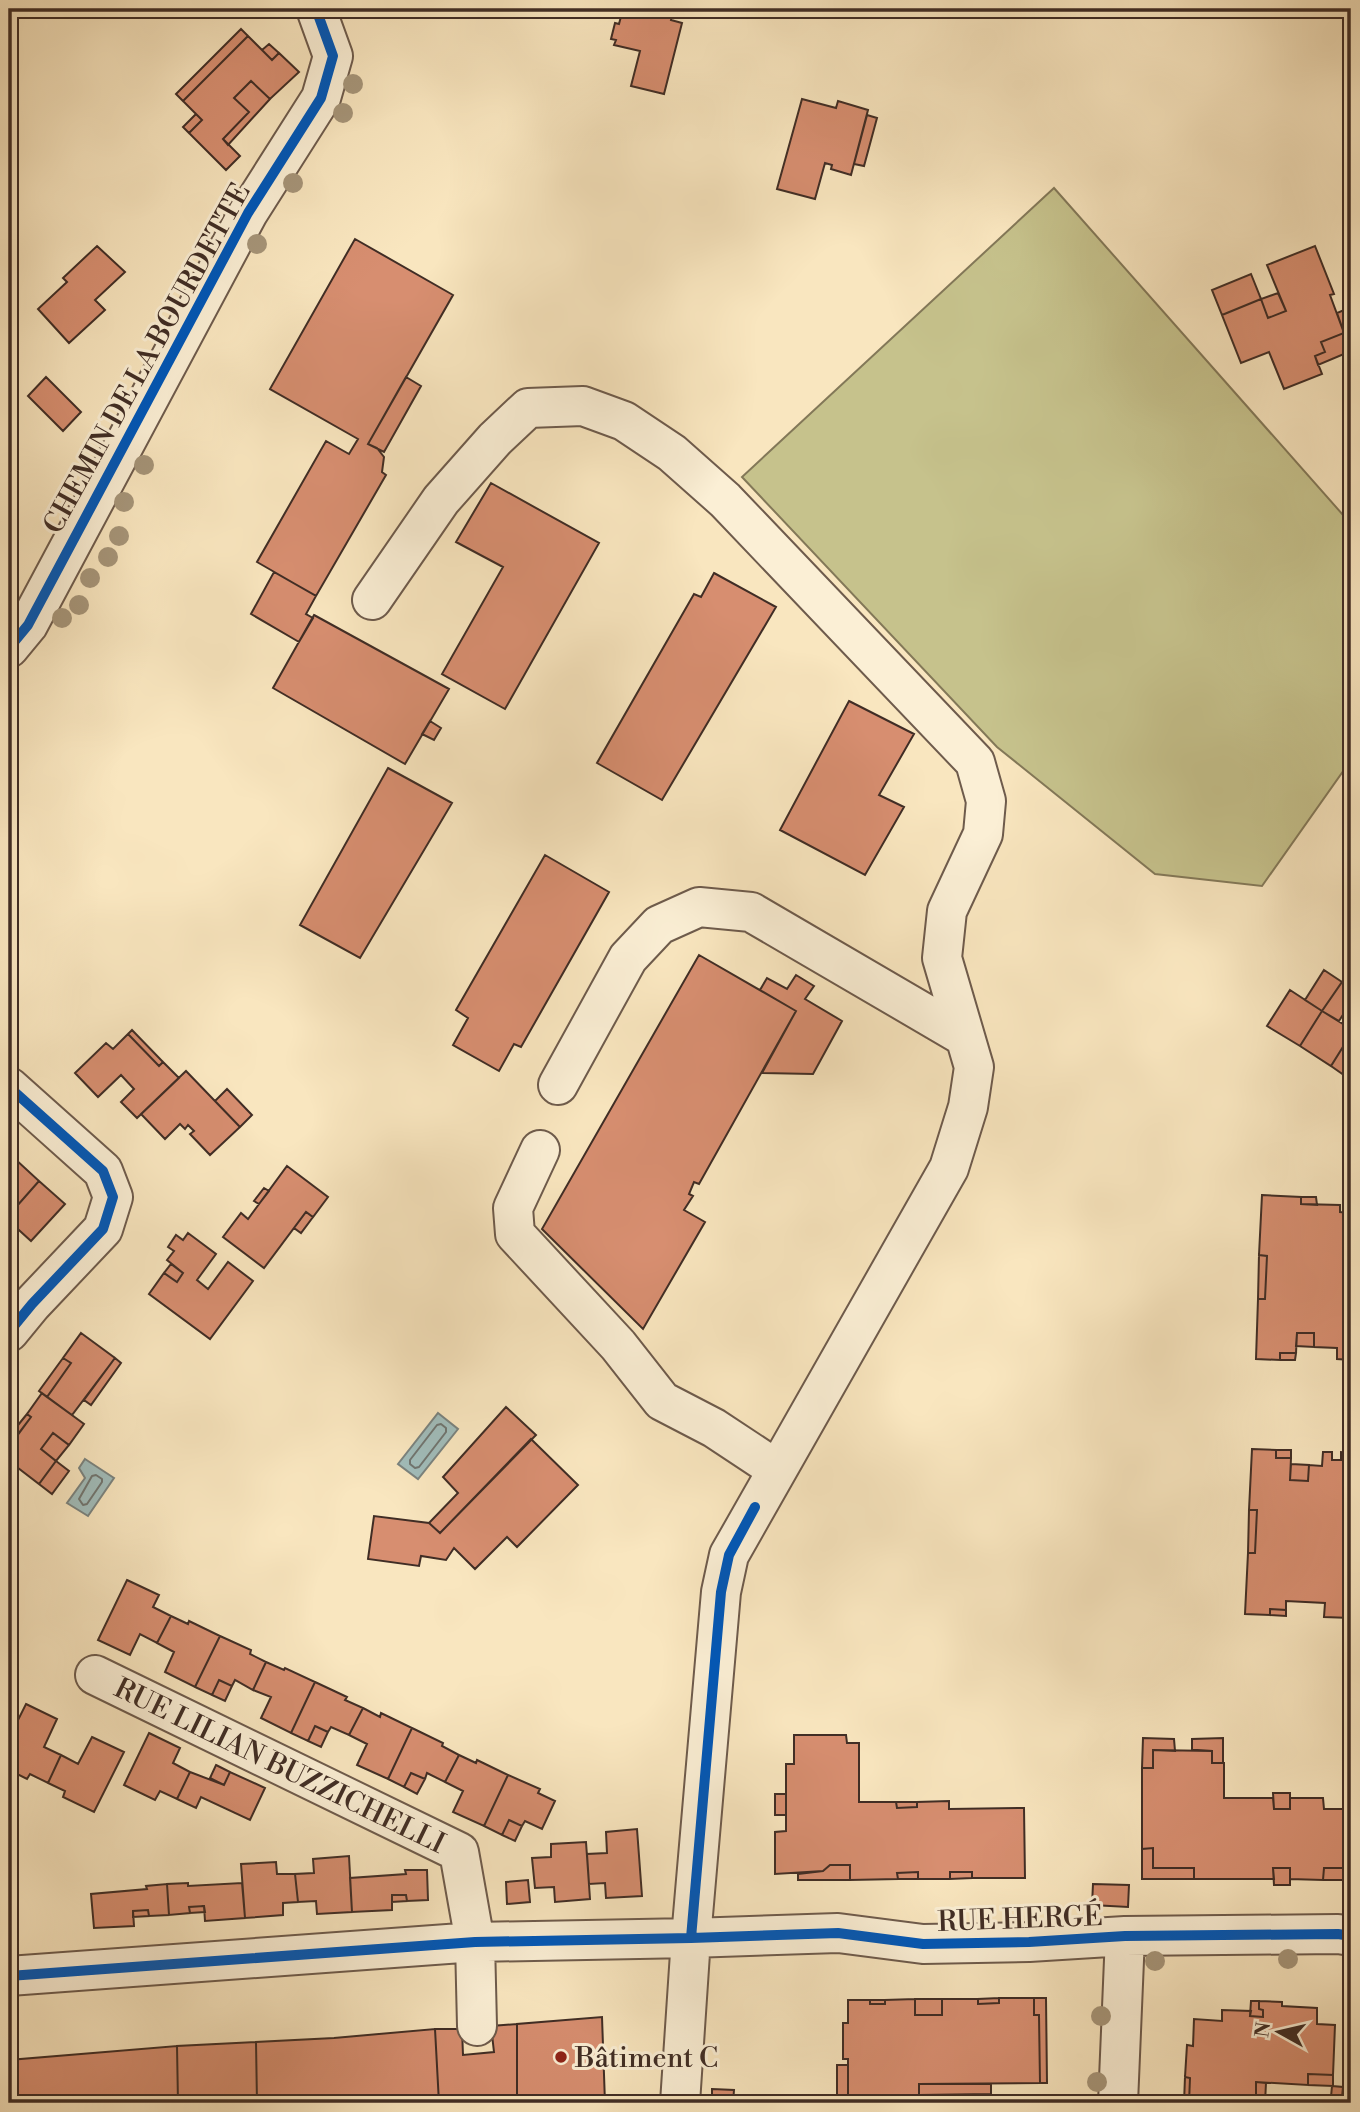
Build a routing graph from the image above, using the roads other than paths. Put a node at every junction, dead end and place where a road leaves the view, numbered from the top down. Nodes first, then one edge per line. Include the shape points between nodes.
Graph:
1 (316, 9) edge
2 (372, 600) dead end
3 (9, 648) edge
4 (965, 1037) junction
5 (558, 1085) dead end
6 (9, 1087) edge
7 (540, 1150) dead end
8 (9, 1332) edge
9 (776, 1469) junction
10 (95, 1675) dead end
11 (1125, 1936) junction
12 (1351, 1936) edge
13 (691, 1938) junction
14 (475, 1942) junction
15 (9, 1976) edge
16 (477, 2026) dead end
17 (681, 2103) edge
18 (1118, 2103) edge

1 - 3 street, CHEMIN DE LA BOURDETTE via 334,56 321,98 248,213 28,625
2 - 4 street via 441,500 528,408 583,405 624,421 672,453 725,500 975,762 986,801 983,834 947,911 942,958
4 - 5 street via 751,912 699,907 659,925 628,958
4 - 9 street via 974,1067 968,1107 949,1168
6 - 8 street via 103,1171 113,1197 103,1229
7 - 9 street via 513,1208 515,1234 618,1345 662,1401
9 - 13 street via 729,1555 721,1592
10 - 14 street, RUE LILIAN BUZZICHELLI via 459,1852
11 - 12 street, RUE HERGÉ
11 - 13 street, RUE HERGÉ via 923,1944 838,1933
11 - 18 street
13 - 14 street, RUE HERGÉ
13 - 17 street
14 - 15 street, RUE HERGÉ
14 - 16 street

